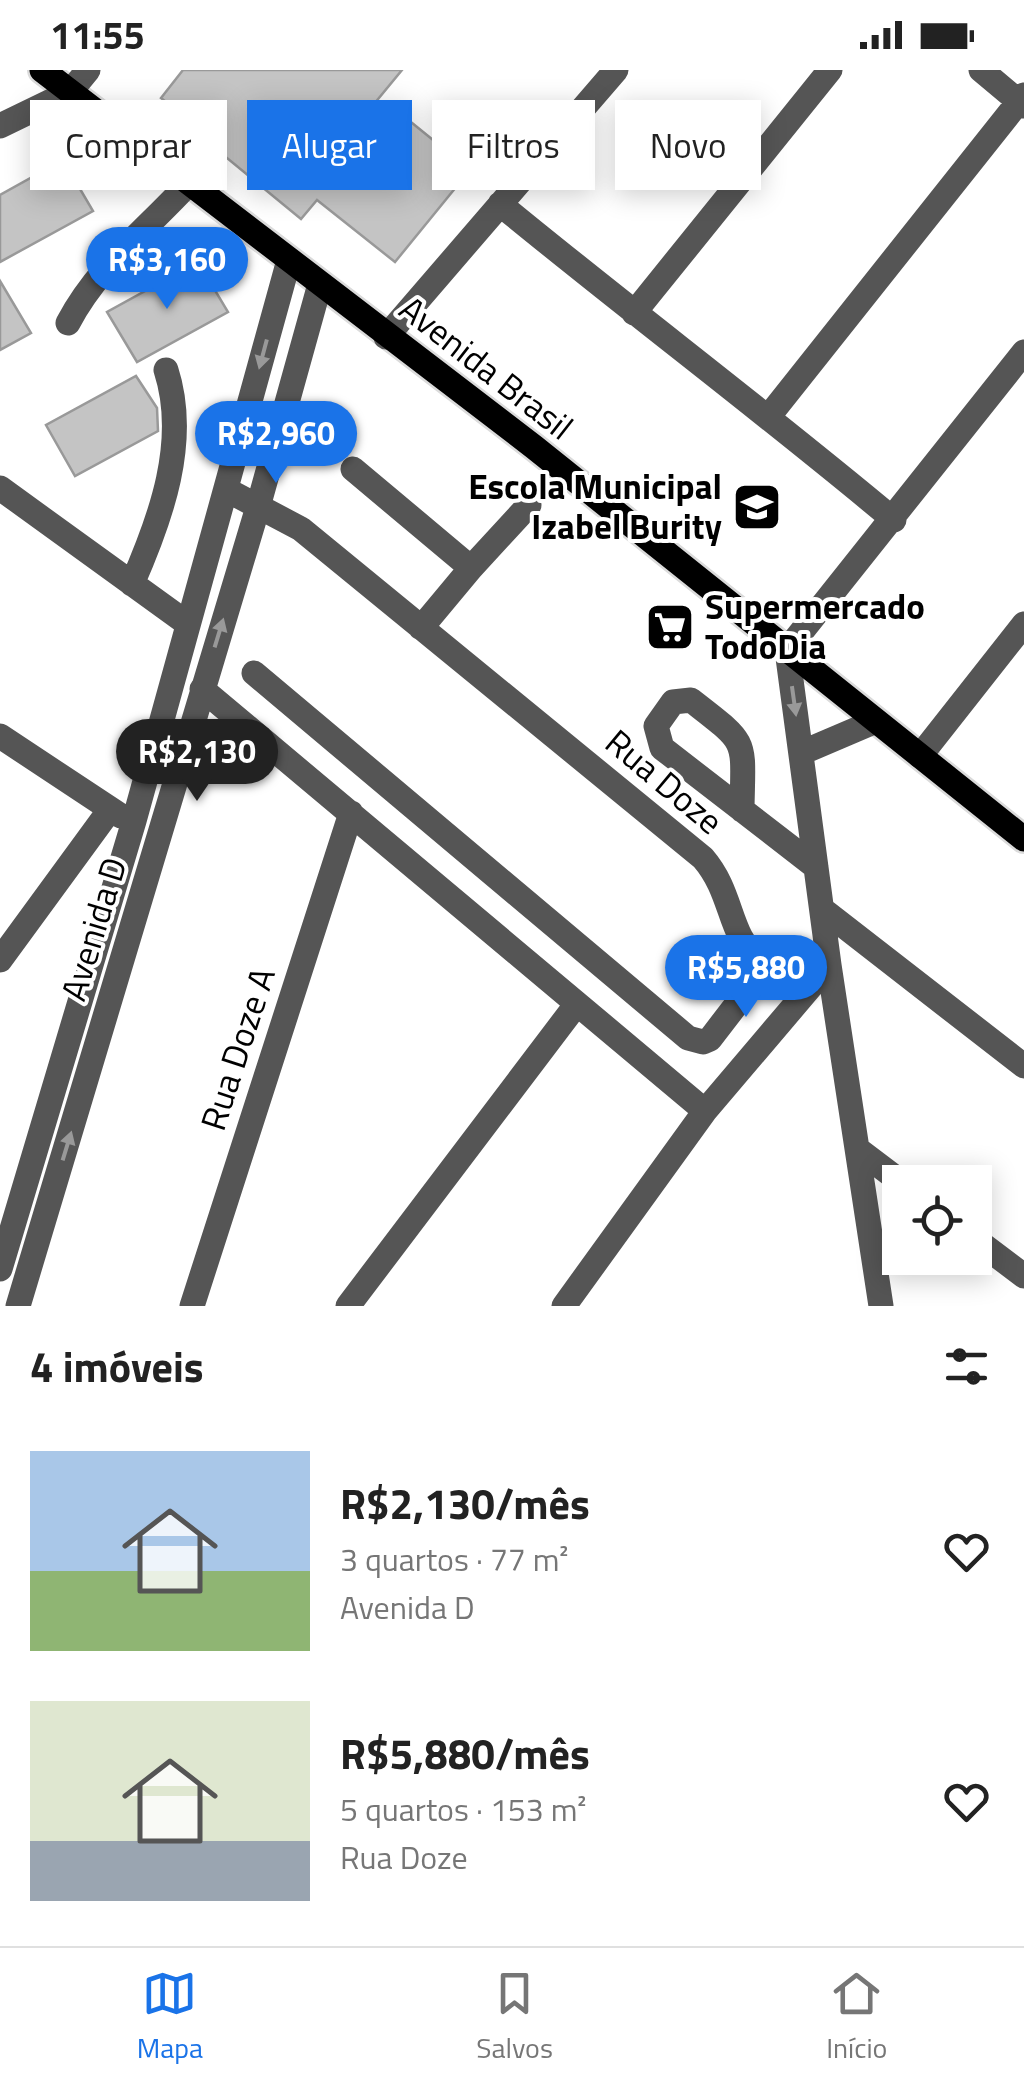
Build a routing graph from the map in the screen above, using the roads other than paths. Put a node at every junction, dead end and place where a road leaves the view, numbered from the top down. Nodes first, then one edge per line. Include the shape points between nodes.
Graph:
1 (42, 70) edge
2 (88, 70) edge
3 (616, 70) edge
4 (830, 70) edge
5 (981, 70) edge
6 (70, 92) junction
7 (80, 100) edge
8 (1022, 101) edge
9 (0, 126) edge
10 (183, 190) edge
11 (198, 190) edge
12 (500, 204) junction
13 (289, 260) junction
14 (320, 284) junction
15 (634, 314) junction
16 (68, 322) dead end
17 (386, 337) junction
18 (1019, 367) edge
19 (166, 370) dead end
20 (769, 416) junction
21 (352, 469) dead end
22 (0, 488) edge
23 (226, 490) junction
24 (529, 505) dead end
25 (258, 507) junction
26 (894, 520) junction
27 (471, 568) junction
28 (132, 584) junction
29 (188, 624) junction
30 (1024, 624) edge
31 (421, 628) junction
32 (787, 650) junction
33 (254, 673) dead end
34 (202, 690) junction
35 (876, 721) junction
36 (0, 736) edge
37 (801, 752) junction
38 (920, 756) junction
39 (742, 810) dead end
40 (108, 811) junction
41 (351, 814) junction
42 (134, 821) junction
43 (1024, 839) edge
44 (816, 867) junction
45 (822, 909) junction
46 (0, 960) edge
47 (829, 966) junction
48 (576, 1005) junction
49 (1024, 1066) edge
50 (706, 1111) junction
51 (860, 1151) junction
52 (882, 1168) edge
53 (27, 1180) junction
54 (53, 1190) junction
55 (992, 1252) edge
56 (0, 1269) edge
57 (1024, 1276) edge
58 (18, 1306) edge
59 (192, 1306) edge
60 (348, 1306) edge
61 (564, 1306) edge
62 (881, 1306) edge

1 - 6 main road, Avenida Brasil
2 - 6 street
3 - 12 street
4 - 15 street
5 - 8 street
6 - 7 main road, Avenida Brasil
6 - 9 street
8 - 20 street
10 - 16 street via 102,270
11 - 13 main road, Avenida Brasil
12 - 15 street
12 - 17 street
13 - 14 main road, Avenida Brasil
13 -> 23 street, Avenida D
14 - 17 main road, Avenida Brasil
14 - 25 street, Avenida D
15 - 20 street
17 - 32 main road, Avenida Brasil
18 - 26 street
19 - 28 street via 176,428 170,467 154,533
20 - 26 street
21 - 27 street
22 - 28 street
23 - 25 street, Rua Doze
23 - 29 street, Avenida D
24 - 27 street
25 - 31 street, Rua Doze via 301,529
34 -> 25 street, Avenida D
26 - 32 street
27 - 31 street
28 - 29 street
29 - 42 street, Avenida D
30 - 38 street
31 - 33 street, Rua Doze via 718,876 741,942 760,967 710,1039 688,1038
32 - 35 main road, Avenida Brasil
32 -> 37 street
34 - 41 street
54 -> 34 street, Avenida D
35 - 37 street
35 - 38 main road, Avenida Brasil
36 - 40 street
37 - 44 street
38 - 43 main road, Avenida Brasil
39 - 44 street
40 - 42 street
40 - 46 street
41 - 48 street
41 - 59 street, Rua Doze A
42 - 53 street, Avenida D
44 - 45 street
45 - 47 street
45 - 49 street
47 - 50 street
47 - 51 street
48 - 50 street
48 - 60 street
50 - 61 street
51 - 52 street
51 - 62 street
53 - 54 street
53 - 56 street, Avenida D
54 - 58 street, Avenida D
55 - 57 street

